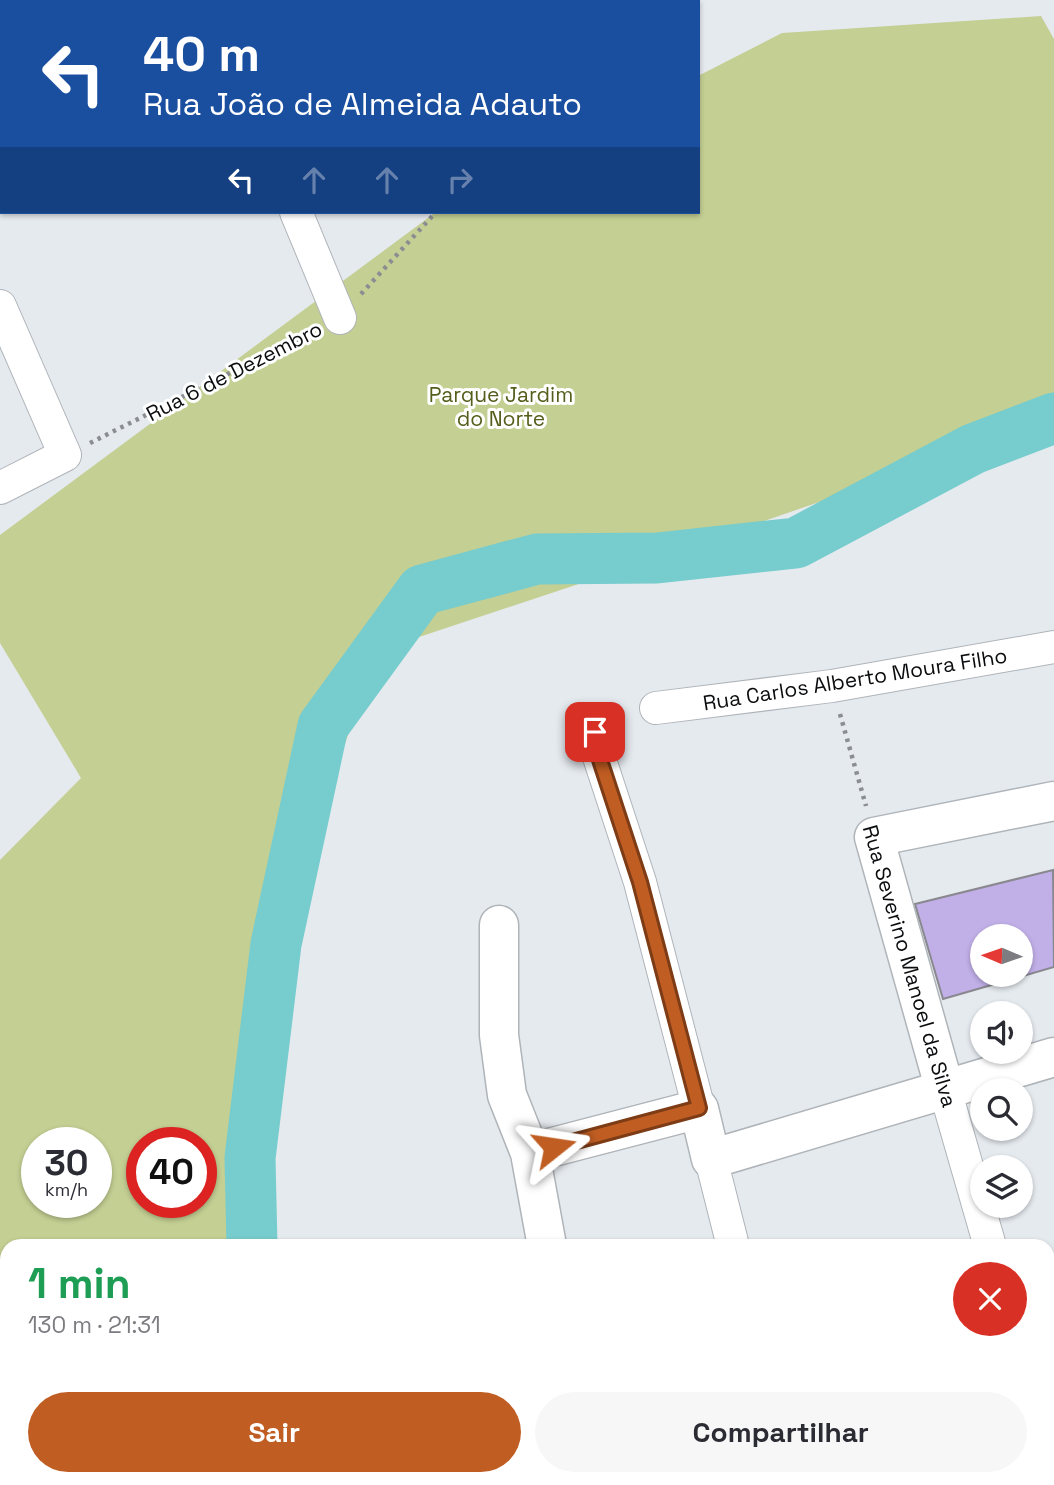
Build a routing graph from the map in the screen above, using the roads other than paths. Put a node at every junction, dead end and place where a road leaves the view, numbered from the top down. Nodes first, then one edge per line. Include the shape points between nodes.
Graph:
1 (297, 214) edge
2 (0, 306) edge
3 (340, 318) road end
4 (0, 488) edge
5 (1054, 647) edge
6 (656, 709) dead end
7 (595, 732) dead end
8 (1054, 801) edge
9 (499, 925) dead end
10 (1054, 1057) edge
11 (945, 1090) junction
12 (699, 1108) junction
13 (530, 1153) junction
14 (711, 1159) junction
15 (546, 1239) edge
16 (731, 1239) edge
17 (988, 1239) edge

1 - 3 street
2 - 4 street via 65,455
5 - 6 street, Rua Carlos Alberto Moura Filho via 832,686
7 - 12 street
8 - 11 street, Rua Severino Manoel da Silva via 874,837
9 - 13 street via 502,1059 507,1095
10 - 11 street
11 - 14 street
11 - 17 street, Rua Severino Manoel da Silva
12 - 13 street
12 - 14 street
13 - 15 street
14 - 16 street

